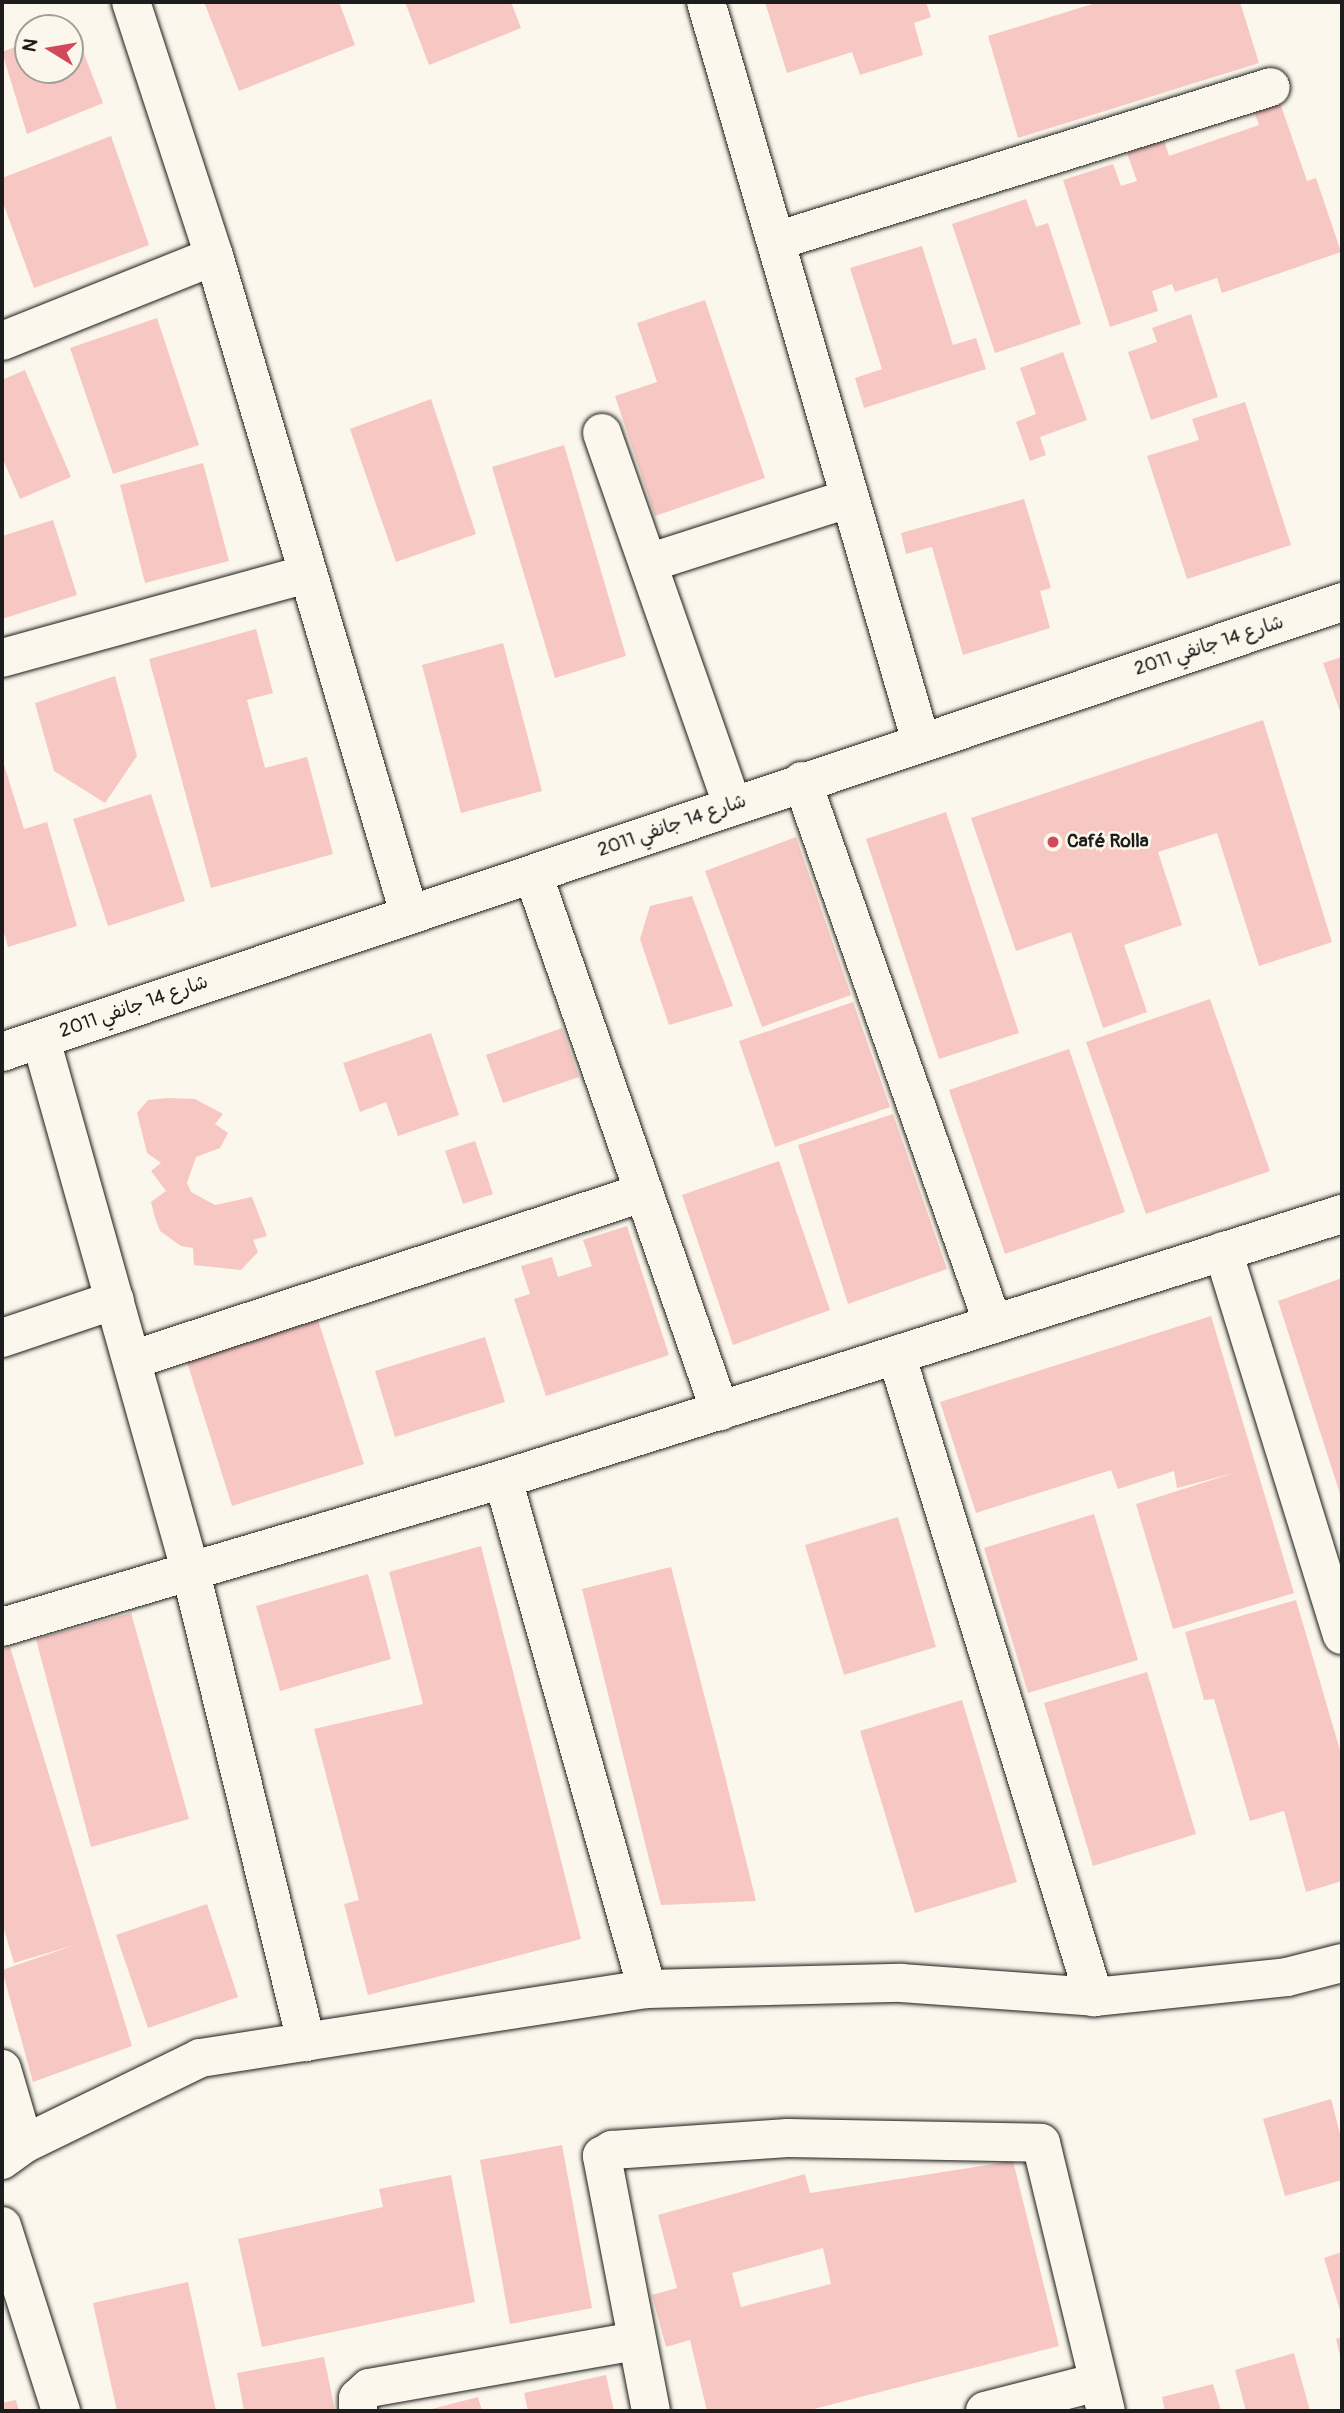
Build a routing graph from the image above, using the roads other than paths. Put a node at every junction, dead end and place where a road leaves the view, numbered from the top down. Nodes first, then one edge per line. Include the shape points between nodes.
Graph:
1 (131, 2) edge
2 (706, 2) edge
3 (1271, 88) dead end
4 (776, 241) junction
5 (214, 256) junction
6 (2, 341) edge
7 (602, 433) dead end
8 (850, 498) junction
9 (648, 563) junction
10 (308, 574) junction
11 (1342, 602) edge
12 (2, 658) edge
13 (921, 742) junction
14 (802, 781) junction
15 (732, 805) junction
16 (533, 874) junction
17 (409, 913) junction
18 (41, 1040) junction
19 (2, 1052) edge
20 (642, 1193) junction
21 (1342, 1214) edge
22 (1223, 1251) junction
23 (115, 1300) junction
24 (993, 1324) junction
25 (2, 1338) edge
26 (897, 1357) junction
27 (132, 1360) junction
28 (720, 1411) junction
29 (503, 1479) junction
30 (191, 1573) junction
31 (2, 1627) edge
32 (1342, 1635) edge
33 (1342, 1963) edge
34 (647, 1989) junction
35 (1094, 1997) junction
36 (306, 2042) junction
37 (2, 2069) edge
38 (13, 2152) edge
39 (2, 2226) edge
40 (636, 2341) junction
41 (1102, 2396) edge
42 (61, 2411) edge
43 (358, 2411) edge
44 (651, 2411) edge
45 (985, 2411) edge

1 - 5 street
2 - 4 street
3 - 4 street
4 - 8 street
5 - 6 street
5 - 10 street
7 - 9 street
8 - 9 street
8 - 13 street
9 - 15 street
10 - 12 street
10 - 17 street
11 - 13 street, شارع 14 جانفي 2011
13 - 14 street, شارع 14 جانفي 2011
14 - 15 street, شارع 14 جانفي 2011
14 - 24 street
15 - 16 street, شارع 14 جانفي 2011
16 - 17 street, شارع 14 جانفي 2011
16 - 20 street
17 - 18 street, شارع 14 جانفي 2011
18 - 19 street, شارع 14 جانفي 2011
18 - 23 street
20 - 27 street
20 - 28 street
21 - 22 street
22 - 24 street
22 - 32 street
23 - 25 street
23 - 27 street
24 - 26 street
26 - 28 street
26 - 35 street
27 - 30 street
28 - 29 street
29 - 30 street
29 - 34 street
30 - 31 street
30 - 36 street
33 - 35 street via 1287,1977
34 - 35 street via 901,1983
34 - 36 street
36 - 38 street via 200,2058
37 - 38 street
39 - 42 street via 19,2267
40 - 41 street via 600,2161 608,2151 788,2138 1033,2141 1041,2143 1046,2154
40 - 43 street via 369,2388 358,2398
40 - 44 street
41 - 45 street

